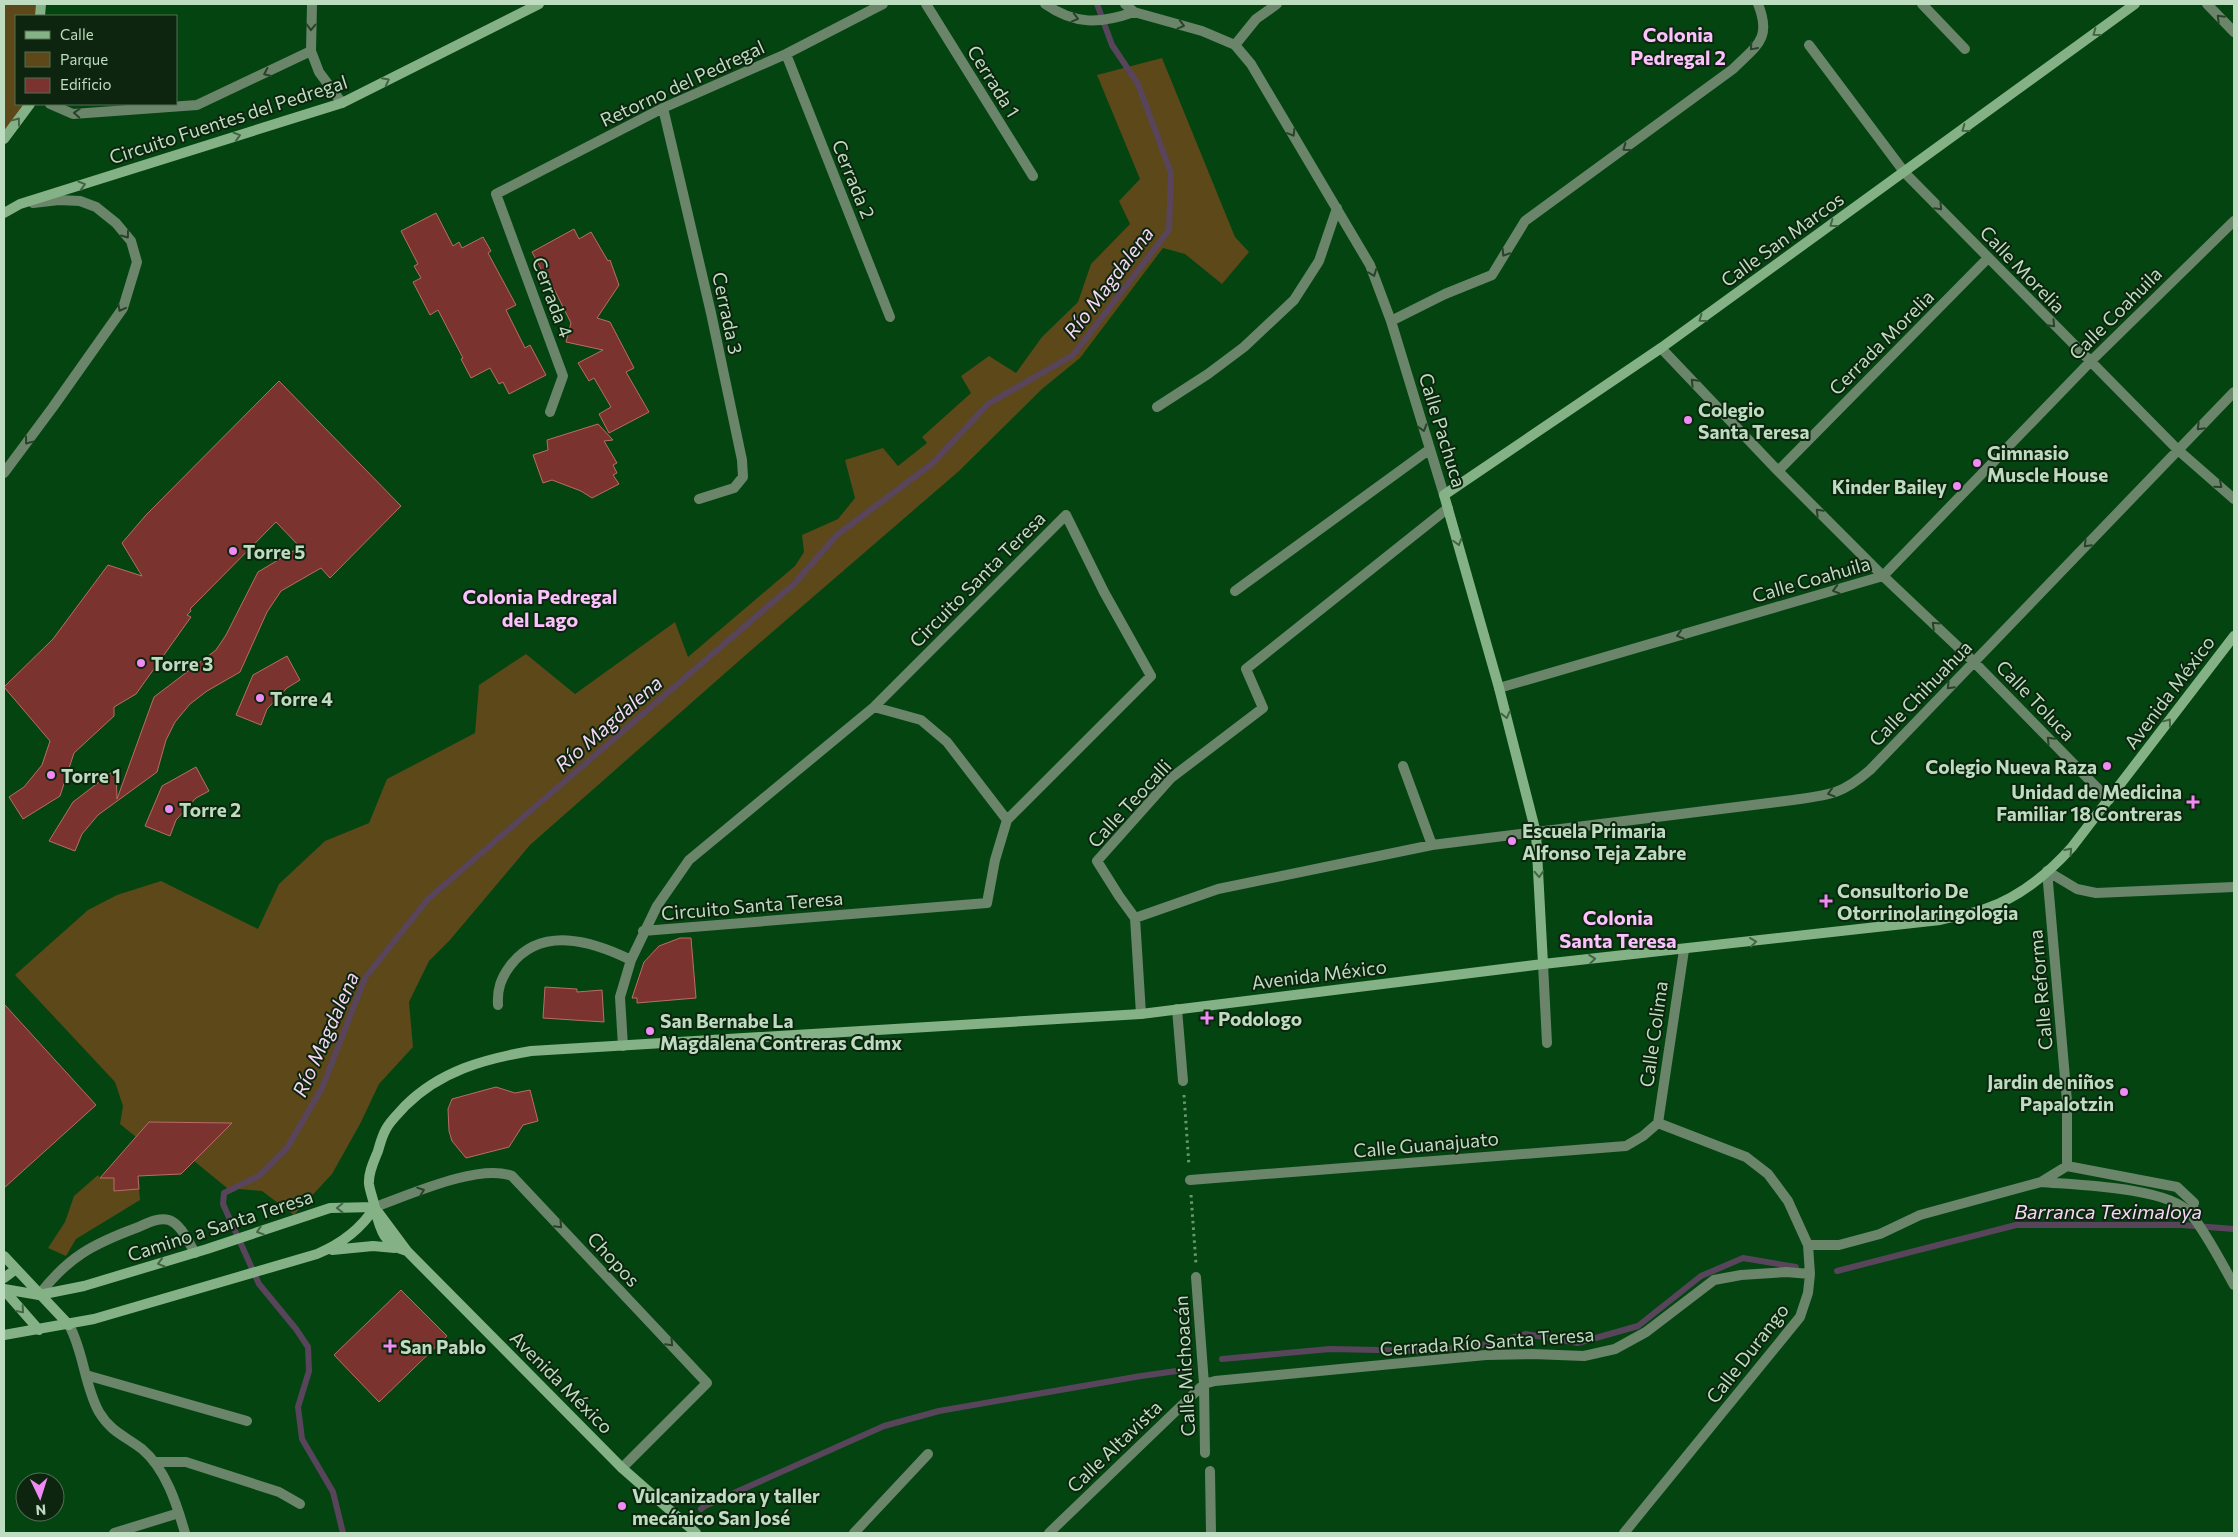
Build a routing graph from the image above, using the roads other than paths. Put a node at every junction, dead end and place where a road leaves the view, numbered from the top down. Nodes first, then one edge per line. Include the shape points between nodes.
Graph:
1 (312, 4) edge
2 (539, 4) edge
3 (882, 4) edge
4 (926, 4) edge
5 (1044, 4) edge
6 (1125, 4) edge
7 (1277, 4) edge
8 (1758, 4) edge
9 (1922, 4) edge
10 (2135, 4) edge
11 (2207, 4) edge
12 (1134, 12) junction
13 (2234, 32) edge
14 (1235, 45) junction
15 (1809, 45) dead end
16 (1965, 49) dead end
17 (311, 51) junction
18 (786, 54) junction
19 (342, 103) junction
20 (29, 105) edge
21 (52, 105) edge
22 (663, 108) junction
23 (4, 139) edge
24 (1905, 172) junction
25 (1032, 176) dead end
26 (496, 194) joint
27 (20, 204) junction
28 (1337, 208) junction
29 (4, 213) edge
30 (2234, 221) edge
31 (1988, 258) junction
32 (890, 316) dead end
33 (1391, 321) junction
34 (1662, 348) junction
35 (2090, 362) junction
36 (2234, 392) edge
37 (1157, 407) dead end
38 (550, 412) dead end
39 (1430, 449) junction
40 (2178, 450) junction
41 (1778, 471) junction
42 (4, 472) edge
43 (1444, 495) junction
44 (698, 499) dead end
45 (2234, 499) edge
46 (1448, 508) junction
47 (1883, 576) junction
48 (1234, 590) dead end
49 (2234, 636) edge
50 (1974, 662) junction
51 (1499, 688) junction
52 (874, 707) junction
53 (1403, 766) dead end
54 (2109, 800) junction
55 (1007, 820) junction
56 (1536, 833) junction
57 (1432, 845) junction
58 (2047, 871) junction
59 (2234, 887) edge
60 (1135, 918) junction
61 (643, 931) junction
62 (1684, 950) junction
63 (631, 960) junction
64 (1543, 964) junction
65 (498, 1005) dead end
66 (1177, 1009) junction
67 (1140, 1014) junction
68 (1547, 1043) dead end
69 (623, 1046) junction
70 (1183, 1081) dead end
71 (1658, 1123) junction
72 (2067, 1166) junction
73 (1190, 1180) dead end
74 (2041, 1182) junction
75 (375, 1207) junction
76 (2188, 1207) junction
77 (1808, 1246) junction
78 (395, 1248) junction
79 (407, 1251) junction
80 (195, 1253) junction
81 (317, 1254) junction
82 (4, 1256) edge
83 (16, 1269) junction
84 (1810, 1274) junction
85 (1196, 1277) dead end
86 (4, 1278) edge
87 (2234, 1285) edge
88 (4, 1290) edge
89 (39, 1295) junction
90 (69, 1325) junction
91 (39, 1330) junction
92 (4, 1335) edge
93 (86, 1375) junction
94 (1204, 1384) junction
95 (247, 1421) dead end
96 (1205, 1453) dead end
97 (928, 1454) dead end
98 (154, 1462) junction
99 (622, 1468) junction
100 (1210, 1471) dead end
101 (300, 1504) dead end
102 (179, 1513) junction
103 (114, 1533) edge
104 (185, 1533) edge
105 (696, 1533) edge
106 (854, 1533) edge
107 (1049, 1533) edge
108 (1211, 1533) edge
109 (1624, 1533) edge

1 -> 17 street
19 -> 2 street, Circuito Fuentes del Pedregal
3 - 18 street, Retorno del Pedregal
4 - 25 street, Cerrada 1
5 -> 12 street via 1058,13 1083,20 1109,21
6 - 12 street, Calle Pachuca
7 - 14 street via 1256,19
8 -> 33 street via 1764,19 1764,33 1757,45 1733,68 1526,221 1492,275
9 - 16 street
10 -> 24 street, Calle San Marcos
13 -> 11 street
12 -> 14 street, Calle Pachuca via 1202,31
14 -> 28 street, Calle Pachuca via 1251,64
15 - 24 street, Calle Morelia
17 - 19 street via 319,72
17 -> 21 street via 197,105 73,114
18 - 22 street, Retorno del Pedregal
18 - 32 street, Cerrada 2
27 -> 19 street, Circuito Fuentes del Pedregal
23 -> 20 street
22 - 26 street, Retorno del Pedregal
22 - 44 street, Cerrada 3 via 742,460 743,476 734,488
24 -> 31 street, Calle Morelia
24 -> 34 street, Calle San Marcos
26 - 38 street, Cerrada 4 via 563,376
27 - 29 street, Circuito Fuentes del Pedregal
27 -> 42 street via 59,200 80,201 96,207 116,222 131,241 137,262 123,308
28 -> 33 street, Calle Pachuca via 1370,265
28 - 37 street via 1319,261 1294,300 1244,347
30 - 35 street, Calle Coahuila
31 -> 35 street, Calle Morelia
31 - 41 street, Cerrada Morelia
33 -> 39 street, Calle Pachuca
41 -> 34 street, Calle Toluca
34 - 43 street, Calle San Marcos
35 - 40 street, Calle Morelia
35 - 47 street, Calle Coahuila
36 -> 40 street, Calle Chihuahua
39 - 43 street, Calle Pachuca
39 - 48 street
40 -> 45 street, Calle Morelia
40 -> 50 street, Calle Chihuahua
47 -> 41 street, Calle Toluca
43 - 46 street, Calle Pachuca
46 -> 51 street, Calle Pachuca
46 - 60 street, Calle Teocalli via 1246,668 1263,708 1171,778 1098,861
50 -> 47 street, Calle Toluca
47 -> 51 street, Calle Coahuila
54 -> 49 street, Avenida México
54 -> 50 street, Calle Toluca
50 -> 56 street, Calle Chihuahua via 1870,770 1852,786 1830,795
51 -> 56 street, Calle Pachuca
52 - 55 street via 921,720 947,742
52 - 55 street, Circuito Santa Teresa via 1066,515 1151,676
52 - 61 street, Circuito Santa Teresa via 689,860
53 - 57 street
58 -> 54 street, Avenida México via 2072,847
55 - 61 street, Circuito Santa Teresa via 987,903
56 - 57 street, Calle Chihuahua
56 -> 64 street, Calle Pachuca
57 - 60 street, Calle Chihuahua via 1218,889
58 - 59 street via 2077,889 2096,893
62 -> 58 street, Avenida México via 1940,920 1985,909 2022,892
58 - 72 street, Calle Reforma via 2067,1101
60 - 67 street
61 - 63 street, Circuito Santa Teresa
64 -> 62 street, Avenida México
62 - 71 street, Calle Colima
63 - 65 street via 581,942 542,942 525,950 504,973 498,990
63 - 69 street, Circuito Santa Teresa via 620,997
64 - 66 street, Avenida México
64 - 68 street
66 - 67 street, Avenida México
66 - 70 street
67 - 69 street, Avenida México
69 - 75 street, Avenida México via 509,1055 450,1073 430,1084 412,1099 386,1130 371,1170 369,1184
71 - 73 street, Calle Guanajuato via 1626,1146
71 - 77 street, Calle Durango via 1746,1157 1768,1174 1788,1201
72 - 74 street
72 - 76 street via 2177,1186
74 - 76 street via 2124,1190 2166,1198
74 - 77 street via 1920,1215 1880,1234 1839,1245
75 - 78 street, Avenida México via 387,1241
75 - 79 street, Avenida México
75 -> 80 street, Camino a Santa Teresa via 330,1208
75 - 81 street via 341,1243
75 -> 99 street, Chopos via 468,1176 491,1172 512,1176 707,1383
76 - 87 street
77 - 84 street, Calle Durango
78 - 79 street
78 - 81 street via 354,1247
79 - 99 street, Avenida México
80 -> 89 street, Camino a Santa Teresa via 84,1286
80 - 89 street via 175,1223 157,1220 100,1242 55,1274
81 - 90 street
82 - 83 street
83 - 86 street
83 - 89 street
84 - 94 street, Cerrada Río Santa Teresa via 1786,1272 1714,1280 1646,1332 1615,1349 1584,1356 1486,1355 1215,1380
84 - 109 street, Calle Durango via 1800,1317
85 - 94 street, Calle Michoacán
88 - 89 street, Camino a Santa Teresa
88 -> 91 street
89 - 90 street
90 - 91 street
90 - 93 street
91 - 92 street
93 - 95 street
93 - 98 street via 99,1411 114,1430
94 - 96 street, Calle Michoacán
94 - 107 street, Calle Altavista
97 - 106 street
98 - 101 street via 186,1462 279,1492
98 - 102 street
99 - 105 street, Avenida México
100 - 108 street
102 - 103 street
102 - 104 street

